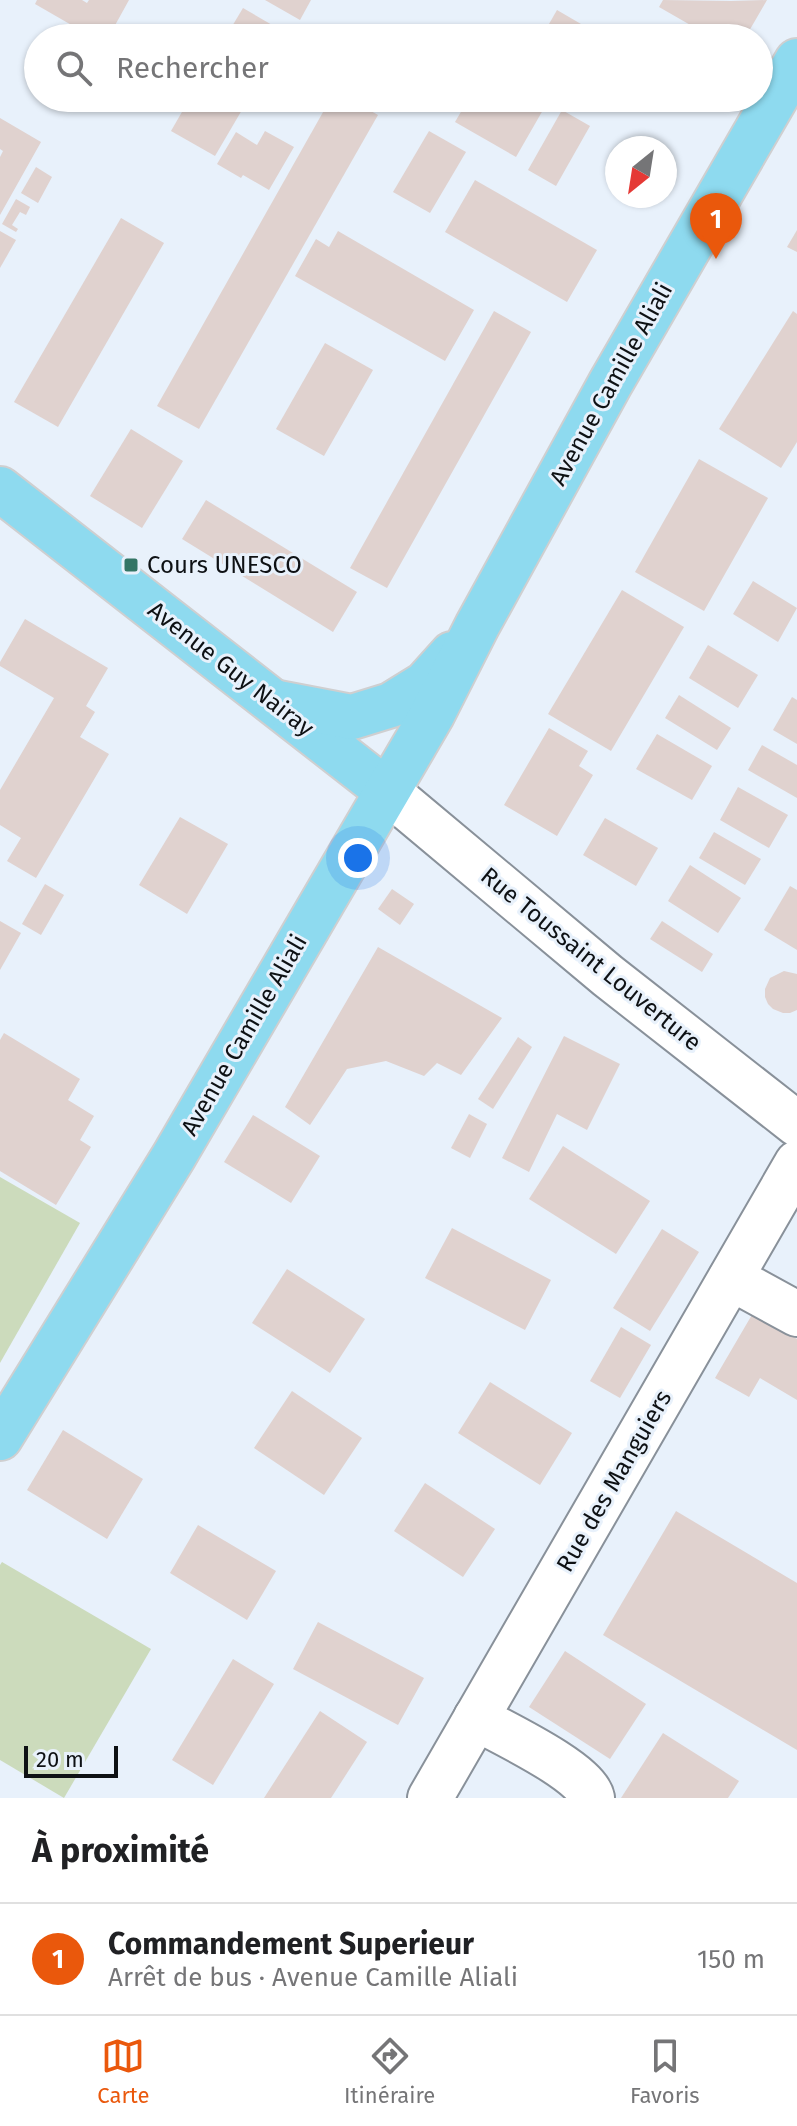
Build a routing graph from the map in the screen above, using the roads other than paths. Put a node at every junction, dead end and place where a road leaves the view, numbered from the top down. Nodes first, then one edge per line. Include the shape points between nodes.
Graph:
1 (797, 61) edge
2 (773, 102) edge
3 (767, 112) edge
4 (0, 489) edge
5 (477, 626) junction
6 (273, 702) junction
7 (387, 791) junction
8 (797, 1124) edge
9 (797, 1163) edge
10 (731, 1278) junction
11 (797, 1314) edge
12 (0, 1438) edge
13 (476, 1718) junction
14 (430, 1798) edge
15 (592, 1798) edge

1 - 2 main road, Avenue Camille Aliali
3 - 5 main road, Avenue Camille Aliali
4 - 6 main road, Avenue Guy Nairay
5 - 6 main road, Avenue Camille Aliali via 425,684 391,705 352,717
5 - 7 main road, Avenue Camille Aliali
6 - 7 main road, Avenue Guy Nairay
7 - 8 street, Rue Toussaint Louverture via 608,976
7 - 12 main road, Avenue Camille Aliali via 174,1156
9 - 10 street, Rue des Manguiers
10 - 11 street
10 - 13 street, Rue des Manguiers
13 - 14 street, Rue des Manguiers
13 - 15 street via 569,1770

